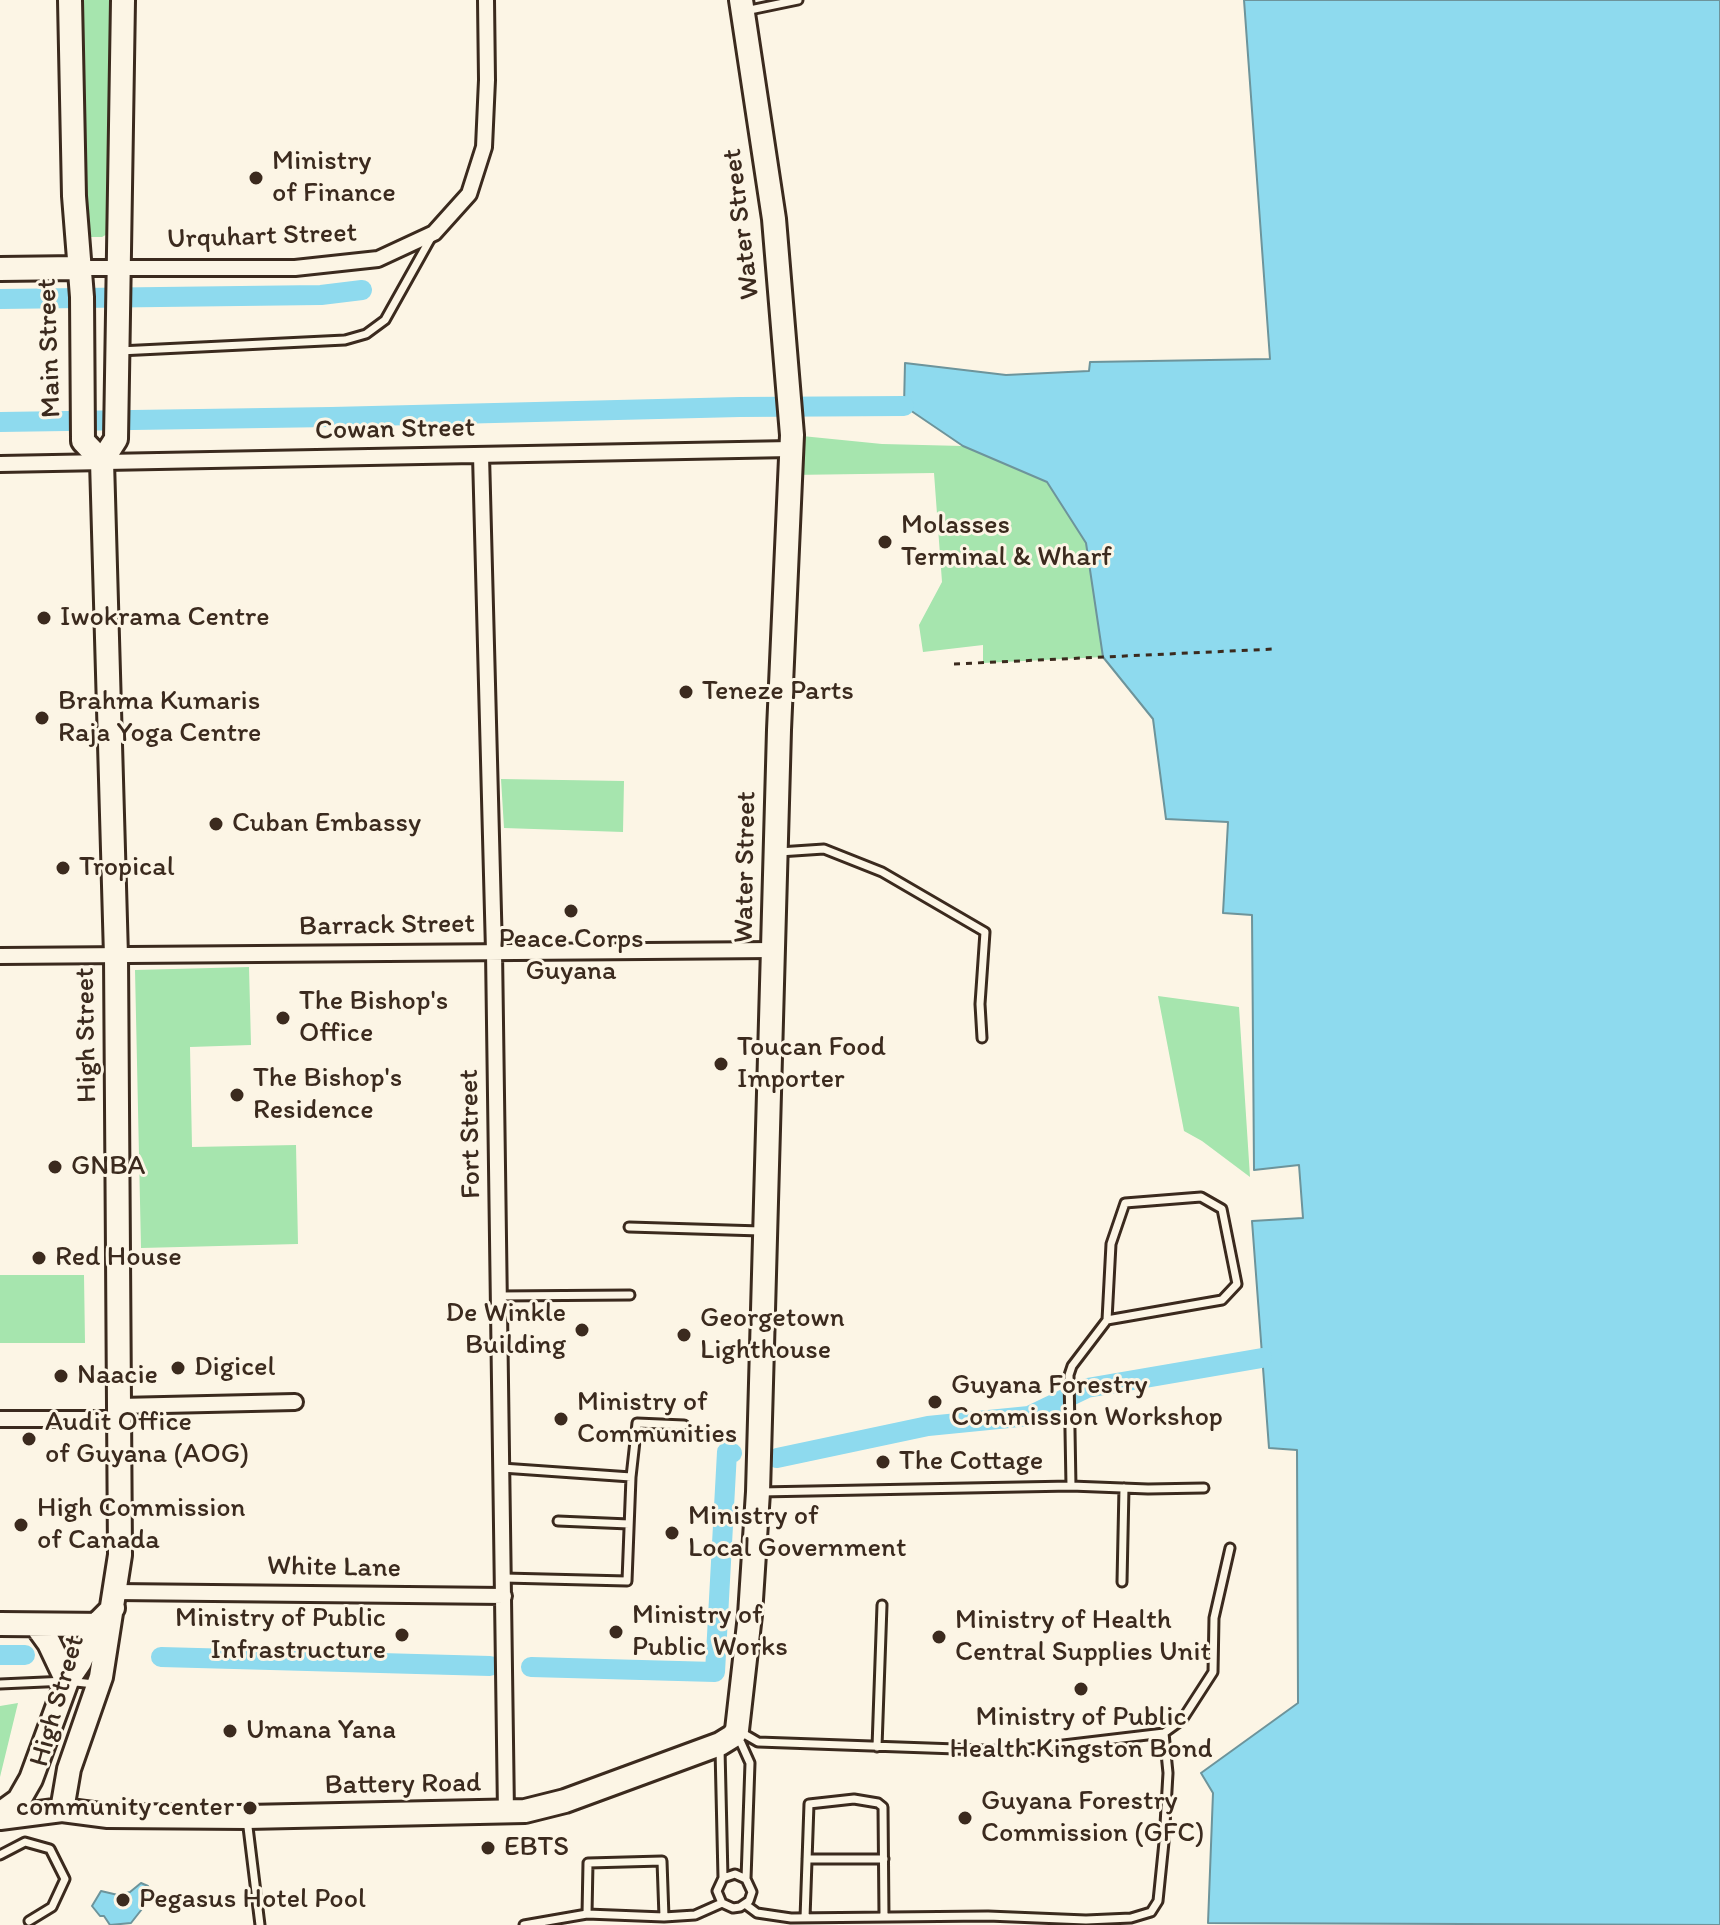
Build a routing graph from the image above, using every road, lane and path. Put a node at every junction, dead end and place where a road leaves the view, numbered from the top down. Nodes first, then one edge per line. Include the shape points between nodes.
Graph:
1 (70, 0) edge
2 (123, 0) edge
3 (486, 0) edge
4 (798, 0) edge
5 (742, 6) edge
6 (434, 233) junction
7 (119, 266) junction
8 (78, 268) junction
9 (0, 269) edge
10 (117, 351) junction
11 (791, 442) junction
12 (481, 455) junction
13 (102, 461) junction
14 (0, 464) edge
15 (1274, 649) dead end
16 (954, 664) dead end
17 (777, 852) junction
18 (774, 950) junction
19 (494, 951) junction
20 (0, 956) edge
21 (116, 956) junction
22 (982, 1038) dead end
23 (629, 1227) dead end
24 (767, 1231) junction
25 (630, 1295) dead end
26 (499, 1296) junction
27 (1107, 1320) junction
28 (295, 1402) dead end
29 (120, 1412) junction
30 (0, 1419) edge
31 (684, 1425) dead end
32 (502, 1468) junction
33 (631, 1477) junction
34 (1071, 1486) junction
35 (1124, 1488) junction
36 (1204, 1488) dead end
37 (758, 1492) junction
38 (558, 1521) dead end
39 (629, 1524) junction
40 (1230, 1548) dead end
41 (504, 1578) junction
42 (1122, 1582) dead end
43 (504, 1596) junction
44 (882, 1605) dead end
45 (108, 1613) junction
46 (0, 1624) edge
47 (36, 1625) junction
48 (67, 1681) junction
49 (0, 1684) edge
50 (99, 1684) junction
51 (1164, 1733) junction
52 (730, 1737) junction
53 (877, 1747) junction
54 (62, 1810) junction
55 (506, 1813) junction
56 (0, 1816) edge
57 (247, 1817) junction
58 (0, 1855) edge
59 (807, 1859) junction
60 (884, 1859) junction
61 (723, 1878) junction
62 (746, 1879) junction
63 (722, 1903) junction
64 (745, 1904) junction
65 (587, 1914) junction
66 (884, 1916) junction
67 (664, 1917) junction
68 (805, 1918) junction
69 (29, 1921) dead end
70 (988, 1921) edge
71 (1039, 1921) edge
72 (1105, 1922) edge
73 (260, 1925) edge
74 (524, 1925) edge

1 - 8 street, Main Street
2 - 7 street
3 - 6 street, Urquhart Street via 484,147 469,194
4 - 5 lane
5 - 11 street, Water Street via 774,219
6 - 7 street, Urquhart Street via 378,259 295,268
6 - 10 lane via 385,320 366,334 345,340
7 - 8 street, Urquhart Street
7 - 10 street
8 - 9 street
8 - 13 street, Main Street via 83,441
10 - 13 street via 116,439
11 - 12 street, Cowan Street
11 - 17 street, Water Street
12 - 13 street, Cowan Street
12 - 19 street, Fort Street
13 - 14 street, Cowan Street
13 - 21 street, High Street
15 - 16 path
17 - 18 street, Water Street
17 - 22 lane via 824,849 882,872 985,932
18 - 19 street, Barrack Street
18 - 24 street, Water Street
19 - 21 street, Barrack Street
19 - 26 street, Fort Street
20 - 21 street, Barrack Street
21 - 29 street, High Street
23 - 24 lane
24 - 37 street, Water Street
25 - 26 lane
26 - 32 street, Fort Street
27 - 27 lane via 1222,1300 1237,1284 1222,1209 1201,1197 1125,1203 1111,1244
27 - 34 lane via 1069,1375
28 - 29 street
29 - 30 street
29 - 45 street, High Street via 120,1555
31 - 33 lane via 637,1423
32 - 33 lane
32 - 41 street, Fort Street
33 - 39 lane
34 - 35 lane
34 - 37 lane
35 - 36 lane
35 - 42 lane
37 - 52 street, Water Street via 750,1615
38 - 39 lane
39 - 41 lane via 627,1581
40 - 51 lane via 1214,1618 1213,1672 1182,1720
41 - 43 street, Fort Street
43 - 45 street, White Lane
43 - 55 street, Fort Street
44 - 53 lane
45 - 47 street
45 - 48 street, High Street
45 - 50 street, High Street
46 - 47 street
47 - 48 street
48 - 49 lane
48 - 50 lane
48 - 56 street, High Street via 31,1779 19,1800
50 - 54 street, High Street via 69,1769
51 - 53 lane via 1013,1751
51 - 72 lane via 1168,1773 1158,1901 1151,1912
52 - 53 lane
52 - 55 street, Battery Road via 565,1801
52 - 61 lane
52 - 62 lane via 741,1743 750,1763
54 - 56 street, Battery Road
54 - 57 street, Battery Road via 108,1816
55 - 57 street, Battery Road
57 - 73 lane
58 - 69 lane via 25,1842 50,1849 65,1879 52,1907
59 - 60 lane
59 - 60 lane via 809,1804 854,1799 883,1807
59 - 68 lane
60 - 66 lane
61 - 62 lane via 735,1874
61 - 63 lane via 717,1891
62 - 64 lane via 752,1892
63 - 64 lane via 733,1908
63 - 67 lane via 695,1915
64 - 68 lane via 757,1913
65 - 67 lane
65 - 67 lane via 588,1863 662,1861
65 - 74 lane
66 - 68 lane
66 - 70 lane
70 - 71 lane
71 - 72 lane

